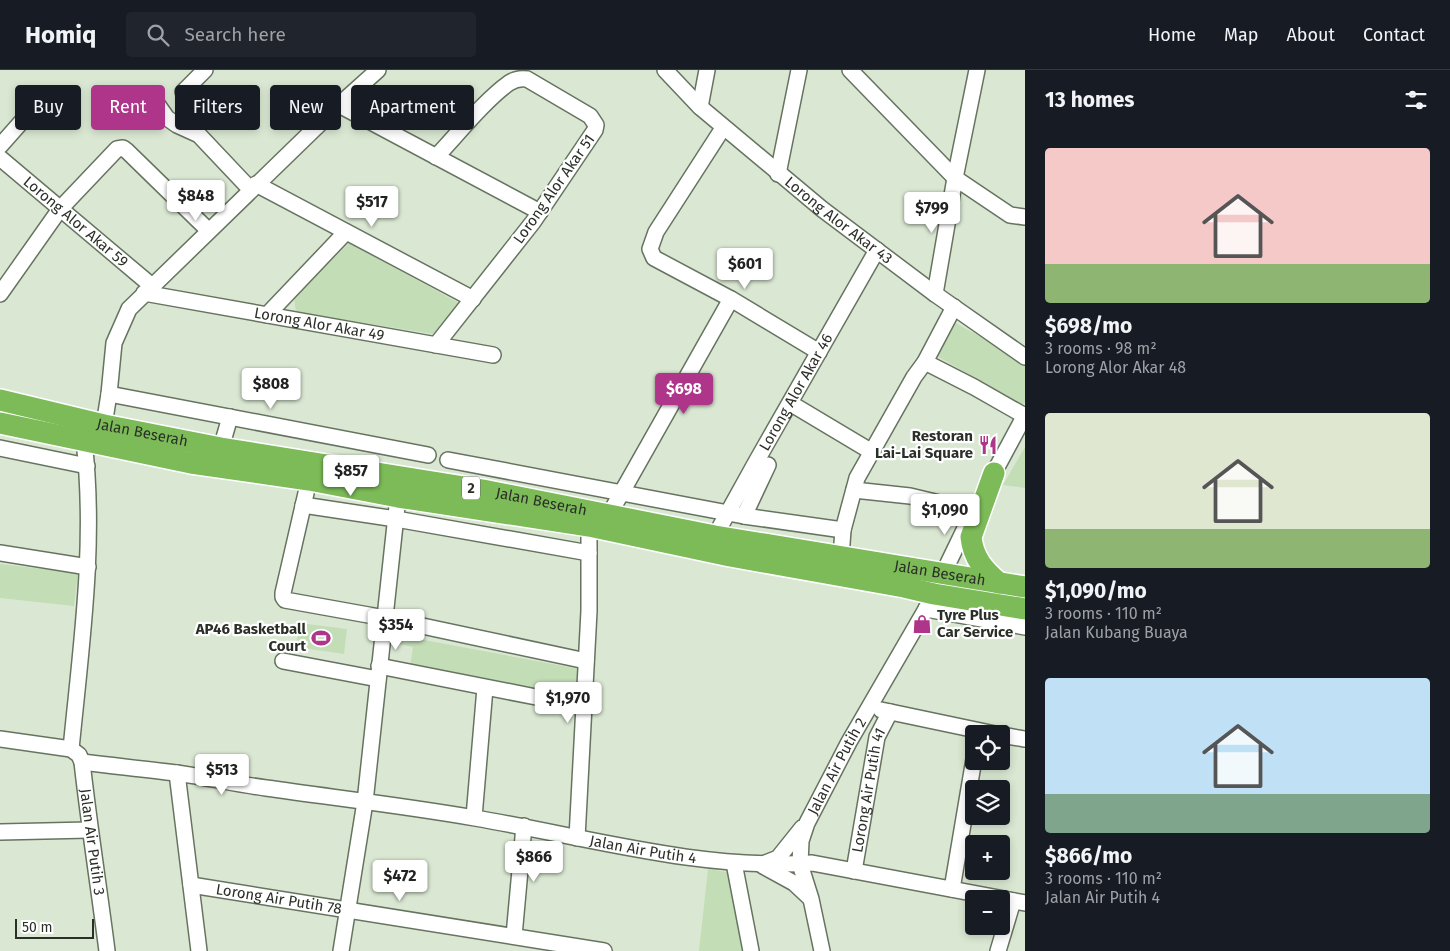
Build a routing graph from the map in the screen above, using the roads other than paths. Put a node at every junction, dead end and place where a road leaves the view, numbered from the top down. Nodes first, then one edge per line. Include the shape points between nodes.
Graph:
1 (205, 70) edge
2 (665, 70) edge
3 (706, 70) edge
4 (799, 70) edge
5 (850, 70) edge
6 (370, 72) edge
7 (974, 72) edge
8 (190, 85) edge
9 (341, 102) edge
10 (341, 105) edge
11 (700, 107) junction
12 (165, 115) edge
13 (723, 128) junction
14 (15, 129) edge
15 (312, 130) edge
16 (0, 146) edge
17 (436, 157) junction
18 (0, 158) edge
19 (778, 174) junction
20 (955, 178) junction
21 (254, 187) junction
22 (60, 209) junction
23 (540, 212) junction
24 (1025, 217) edge
25 (208, 230) junction
26 (346, 232) junction
27 (877, 250) junction
28 (148, 289) junction
29 (0, 294) edge
30 (936, 294) junction
31 (473, 299) junction
32 (731, 299) junction
33 (954, 307) junction
34 (267, 315) junction
35 (436, 345) junction
36 (819, 352) junction
37 (493, 355) dead end
38 (1025, 357) edge
39 (925, 362) junction
40 (109, 394) junction
41 (0, 400) edge
42 (790, 403) junction
43 (1025, 416) edge
44 (230, 417) junction
45 (0, 424) edge
46 (104, 425) junction
47 (84, 441) junction
48 (0, 448) edge
49 (221, 448) junction
50 (872, 452) junction
51 (428, 454) dead end
52 (448, 460) dead end
53 (768, 465) dead end
54 (87, 466) junction
55 (492, 468) junction
56 (994, 473) junction
57 (308, 480) junction
58 (483, 490) junction
59 (854, 490) junction
60 (621, 492) junction
61 (398, 497) junction
62 (303, 505) junction
63 (973, 511) junction
64 (728, 513) junction
65 (609, 515) junction
66 (744, 516) junction
67 (396, 519) junction
68 (588, 526) junction
69 (843, 530) junction
70 (716, 536) junction
71 (0, 553) edge
72 (589, 553) junction
73 (841, 557) junction
74 (88, 567) junction
75 (943, 574) junction
76 (999, 583) junction
77 (1025, 587) edge
78 (930, 602) junction
79 (1025, 609) edge
80 (385, 618) junction
81 (1025, 627) edge
82 (586, 661) junction
83 (283, 662) dead end
84 (379, 673) junction
85 (485, 688) junction
86 (584, 704) junction
87 (870, 706) junction
88 (890, 712) junction
89 (965, 729) edge
90 (1010, 736) edge
91 (0, 739) edge
92 (1025, 739) edge
93 (70, 749) junction
94 (82, 762) junction
95 (972, 770) edge
96 (177, 773) junction
97 (365, 802) junction
98 (474, 817) junction
99 (807, 823) junction
100 (524, 826) junction
101 (89, 830) junction
102 (0, 832) edge
103 (577, 838) junction
104 (734, 863) junction
105 (800, 864) junction
106 (762, 865) junction
107 (854, 871) junction
108 (191, 885) junction
109 (952, 889) junction
110 (811, 899) junction
111 (1019, 902) edge
112 (347, 909) junction
113 (518, 941) edge
114 (107, 951) edge
115 (199, 951) edge
116 (341, 951) edge
117 (604, 951) edge
118 (751, 951) edge
119 (822, 951) edge
120 (998, 951) edge

1 - 8 street
2 - 11 street, Lorong Alor Akar 43
3 - 11 street
4 - 19 street
5 - 20 street
6 - 9 street
7 - 20 street
10 - 17 street
11 - 13 street, Lorong Alor Akar 43
12 - 21 street via 199,135
13 - 19 street, Lorong Alor Akar 43
13 - 32 street via 656,232 650,249 654,258
14 - 16 street
15 - 21 street
17 - 23 street
17 - 23 street, Lorong Alor Akar 51 via 510,82 528,79 590,116 596,125 596,130
18 - 22 street, Lorong Alor Akar 59
19 - 27 street, Lorong Alor Akar 43
20 - 24 street via 1010,215
20 - 30 street
21 - 25 street
21 - 26 street
22 - 25 street via 117,149 123,148
22 - 28 street, Lorong Alor Akar 59
22 - 29 street
23 - 31 street, Lorong Alor Akar 51
25 - 28 street
26 - 31 street
26 - 34 street
27 - 30 street, Lorong Alor Akar 43
27 - 36 street, Lorong Alor Akar 46
28 - 34 street, Lorong Alor Akar 49
28 - 40 street via 129,309 114,343
30 - 33 street, Lorong Alor Akar 43
31 - 35 street, Lorong Alor Akar 51
32 - 36 street
32 - 60 street
33 - 38 street, Lorong Alor Akar 43
33 - 39 street
34 - 35 street, Lorong Alor Akar 49
35 - 37 street, Lorong Alor Akar 49
36 - 42 street, Lorong Alor Akar 46
39 - 43 street
39 - 50 street
40 - 44 street
40 - 46 street
41 - 46 highway, Jalan Beserah / 2
42 - 50 street
42 - 64 street, Lorong Alor Akar 46
43 - 56 street, Jalan Air Putih 2
44 - 49 street
44 - 51 street
45 - 47 highway, Jalan Beserah / 2
46 - 49 highway, Jalan Beserah / 2
47 - 54 street
47 - 57 highway, Jalan Beserah / 2 via 191,463
48 - 54 street
49 - 58 highway, Jalan Beserah / 2
50 - 59 street
52 - 55 street
53 - 66 street
54 - 74 street
55 - 58 street
55 - 60 street
56 - 63 street, Jalan Air Putih 2
56 - 76 highway via 971,537 976,559
57 - 61 highway, Jalan Beserah / 2
57 - 62 street
58 - 65 highway, Jalan Beserah / 2
59 - 63 street via 910,496
59 - 69 street
60 - 64 street
60 - 65 street
61 - 67 street
61 - 68 highway, Jalan Beserah / 2
62 - 67 street
62 - 80 street via 283,597 291,602
63 - 75 street, Jalan Air Putih 2
64 - 66 street
64 - 70 street, Lorong Alor Akar 46
65 - 70 highway, Jalan Beserah / 2
66 - 69 street
67 - 72 street
67 - 80 street
68 - 72 street
68 - 78 highway, Jalan Beserah / 2 via 730,556 894,585
69 - 73 street
70 - 73 highway, Jalan Beserah / 2
71 - 74 street
72 - 82 street
73 - 75 highway, Jalan Beserah / 2
74 - 93 street
75 - 76 highway, Jalan Beserah / 2
75 - 78 street, Jalan Air Putih 2
76 - 77 highway, Jalan Beserah / 2
78 - 79 highway, Jalan Beserah / 2
78 - 81 street
78 - 87 street, Jalan Air Putih 2
80 - 82 street
80 - 84 street
82 - 86 street
83 - 84 street
84 - 85 street
84 - 97 street
85 - 86 street
85 - 98 street
86 - 103 street
87 - 88 street
87 - 99 street, Jalan Air Putih 2
88 - 89 street
88 - 107 street, Lorong Air Putih 41 via 877,737
90 - 92 street
91 - 93 street
93 - 94 street via 79,755
94 - 96 street, Jalan Air Putih 4
94 - 101 street, Jalan Air Putih 3
95 - 109 street
96 - 97 street, Jalan Air Putih 4
96 - 108 street
97 - 98 street, Jalan Air Putih 4
97 - 112 street
98 - 100 street, Jalan Air Putih 4
99 - 105 street, Jalan Air Putih 2 via 801,841
99 - 106 street via 778,858
100 - 103 street, Jalan Air Putih 4
100 - 113 street
101 - 102 street
101 - 114 street, Jalan Air Putih 3
103 - 104 street, Jalan Air Putih 4
104 - 106 street, Jalan Air Putih 4
104 - 118 street
105 - 106 street, Jalan Air Putih 4
105 - 107 street, Jalan Air Putih 4 via 812,863
105 - 110 street, Jalan Air Putih 2
106 - 110 street via 794,883
107 - 109 street, Jalan Air Putih 4
108 - 112 street, Lorong Air Putih 78
108 - 115 street
109 - 111 street, Jalan Air Putih 4
110 - 119 street, Jalan Air Putih 2
111 - 120 street
112 - 113 street, Lorong Air Putih 78
112 - 116 street
113 - 117 street, Lorong Air Putih 78

